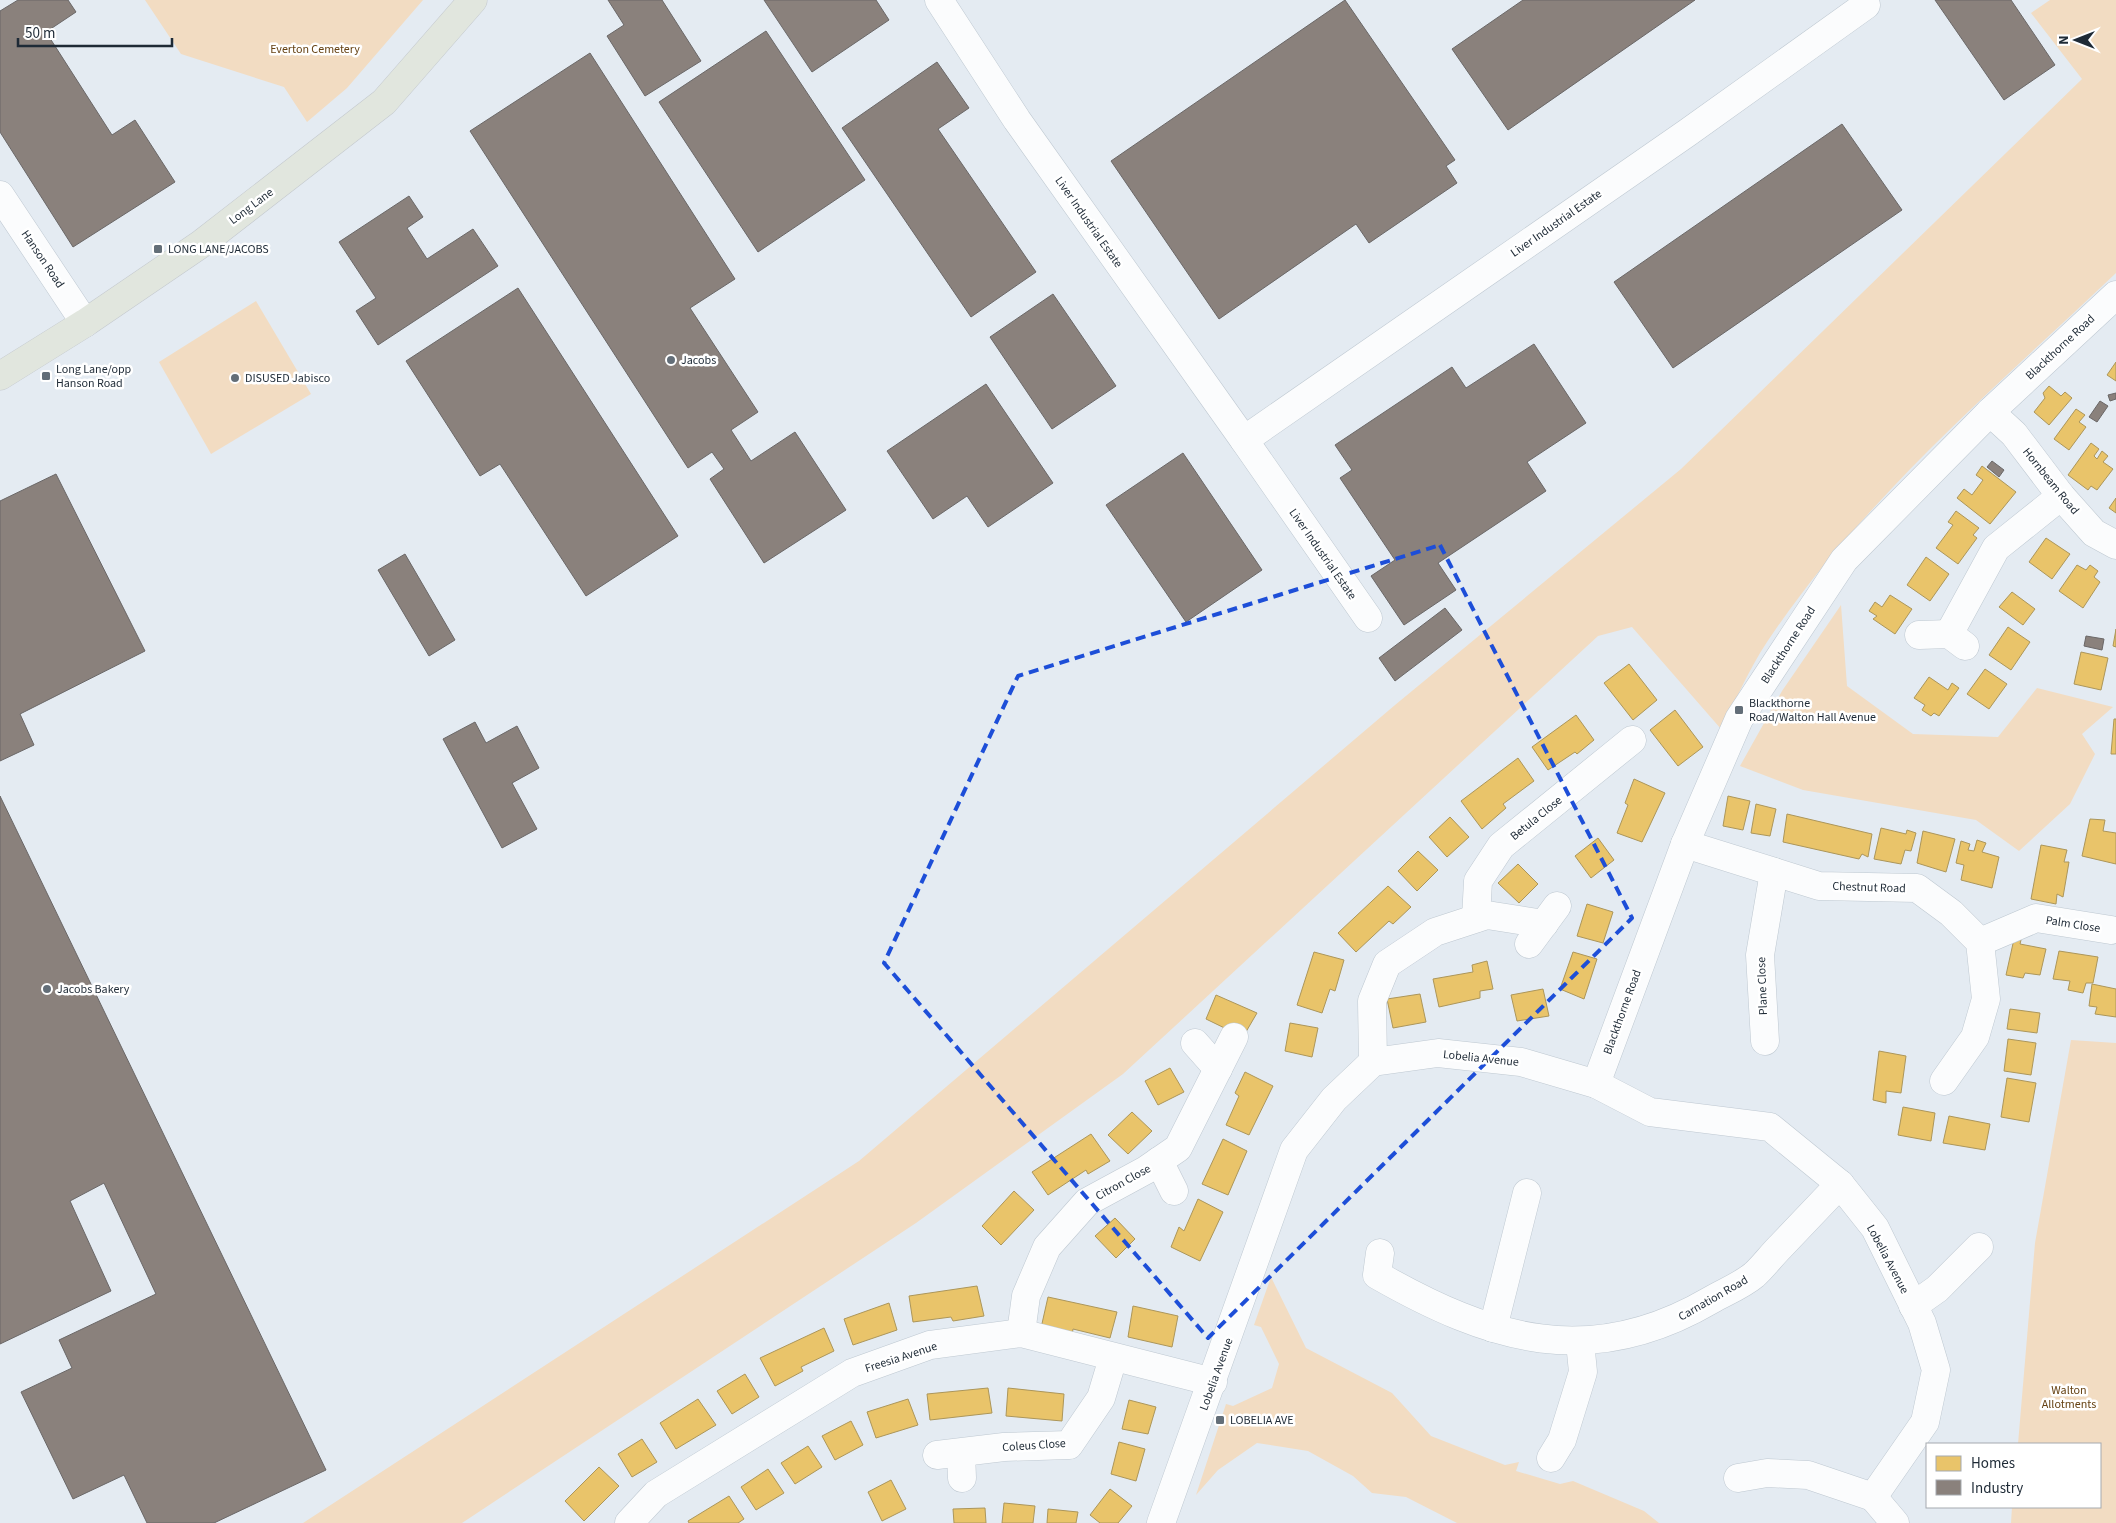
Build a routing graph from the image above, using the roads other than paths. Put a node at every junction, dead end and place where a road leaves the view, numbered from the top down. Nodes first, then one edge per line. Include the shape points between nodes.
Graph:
1 (472, 0) edge
2 (939, 0) edge
3 (1866, 5) dead end
4 (0, 195) edge
5 (2116, 295) edge
6 (85, 323) junction
7 (0, 376) edge
8 (1990, 412) junction
9 (1244, 440) junction
10 (2061, 496) junction
11 (2116, 545) edge
12 (1368, 618) dead end
13 (1919, 635) dead end
14 (1632, 740) dead end
15 (1685, 844) junction
16 (1774, 872) junction
17 (1476, 918) junction
18 (1543, 925) dead end
19 (2114, 930) edge
20 (1980, 942) junction
21 (1234, 1037) dead end
22 (1765, 1041) dead end
23 (1196, 1042) dead end
24 (1373, 1062) junction
25 (1218, 1069) junction
26 (1944, 1081) dead end
27 (1596, 1084) junction
28 (1159, 1161) junction
29 (1840, 1184) junction
30 (1174, 1191) dead end
31 (1526, 1193) dead end
32 (1979, 1247) dead end
33 (1380, 1253) dead end
34 (1913, 1306) junction
35 (1493, 1328) junction
36 (1021, 1333) junction
37 (1580, 1342) junction
38 (1113, 1358) junction
39 (1213, 1382) junction
40 (1551, 1458) dead end
41 (953, 1462) dead end
42 (1738, 1478) dead end
43 (1873, 1497) junction
44 (629, 1523) edge
45 (1161, 1523) edge
46 (1895, 1523) edge

1 - 6 main road, Long Lane via 384,102 201,244
2 - 9 street, Liver Industrial Estate via 1017,120
3 - 9 street, Liver Industrial Estate
4 - 6 street, Hanson Road
5 - 8 street, Blackthorne Road
6 - 7 main road, Long Lane
8 - 10 street, Hornbeam Road via 2014,434
8 - 15 street, Blackthorne Road via 1844,560 1739,718
9 - 12 street, Liver Industrial Estate
10 - 11 street, Hornbeam Road via 2094,533
10 - 13 street via 1996,548 1957,640
14 - 17 street, Betula Close via 1501,846 1478,881
15 - 16 street, Chestnut Road
15 - 27 street, Blackthorne Road
16 - 20 street, Chestnut Road via 1819,886 1917,888 1951,913
16 - 22 street, Plane Close via 1760,955
17 - 18 street via 1487,915
17 - 24 street via 1435,932 1388,964 1372,1000
19 - 20 street, Palm Close via 2036,918
20 - 26 street via 1986,999 1975,1037
21 - 25 street, Citron Close
23 - 25 street
24 - 27 street, Lobelia Avenue via 1438,1053 1521,1062
24 - 39 street, Lobelia Avenue via 1334,1099 1294,1150
25 - 28 street, Citron Close via 1178,1148
27 - 29 street, Lobelia Avenue via 1650,1112 1770,1127
28 - 30 street, Citron Close
28 - 36 street, Citron Close via 1087,1202 1047,1247 1026,1296
29 - 34 street, Lobelia Avenue via 1875,1228
29 - 37 street, Carnation Road via 1753,1275 1680,1318 1627,1335
31 - 35 street
32 - 34 street, Lobelia Avenue via 1937,1289
33 - 35 street, Carnation Road via 1376,1275 1419,1299
34 - 43 street, Lobelia Avenue via 1922,1323 1936,1370 1926,1422
35 - 37 street, Carnation Road via 1531,1338
36 - 38 street, Freesia Avenue
36 - 44 street, Freesia Avenue via 930,1345 852,1373 656,1494
37 - 40 street via 1583,1372 1562,1440
38 - 39 street, Freesia Avenue
38 - 41 street, Coleus Close via 1101,1398 1070,1445 1004,1447
39 - 45 street, Lobelia Avenue
42 - 43 street via 1767,1473 1808,1475
43 - 46 street

